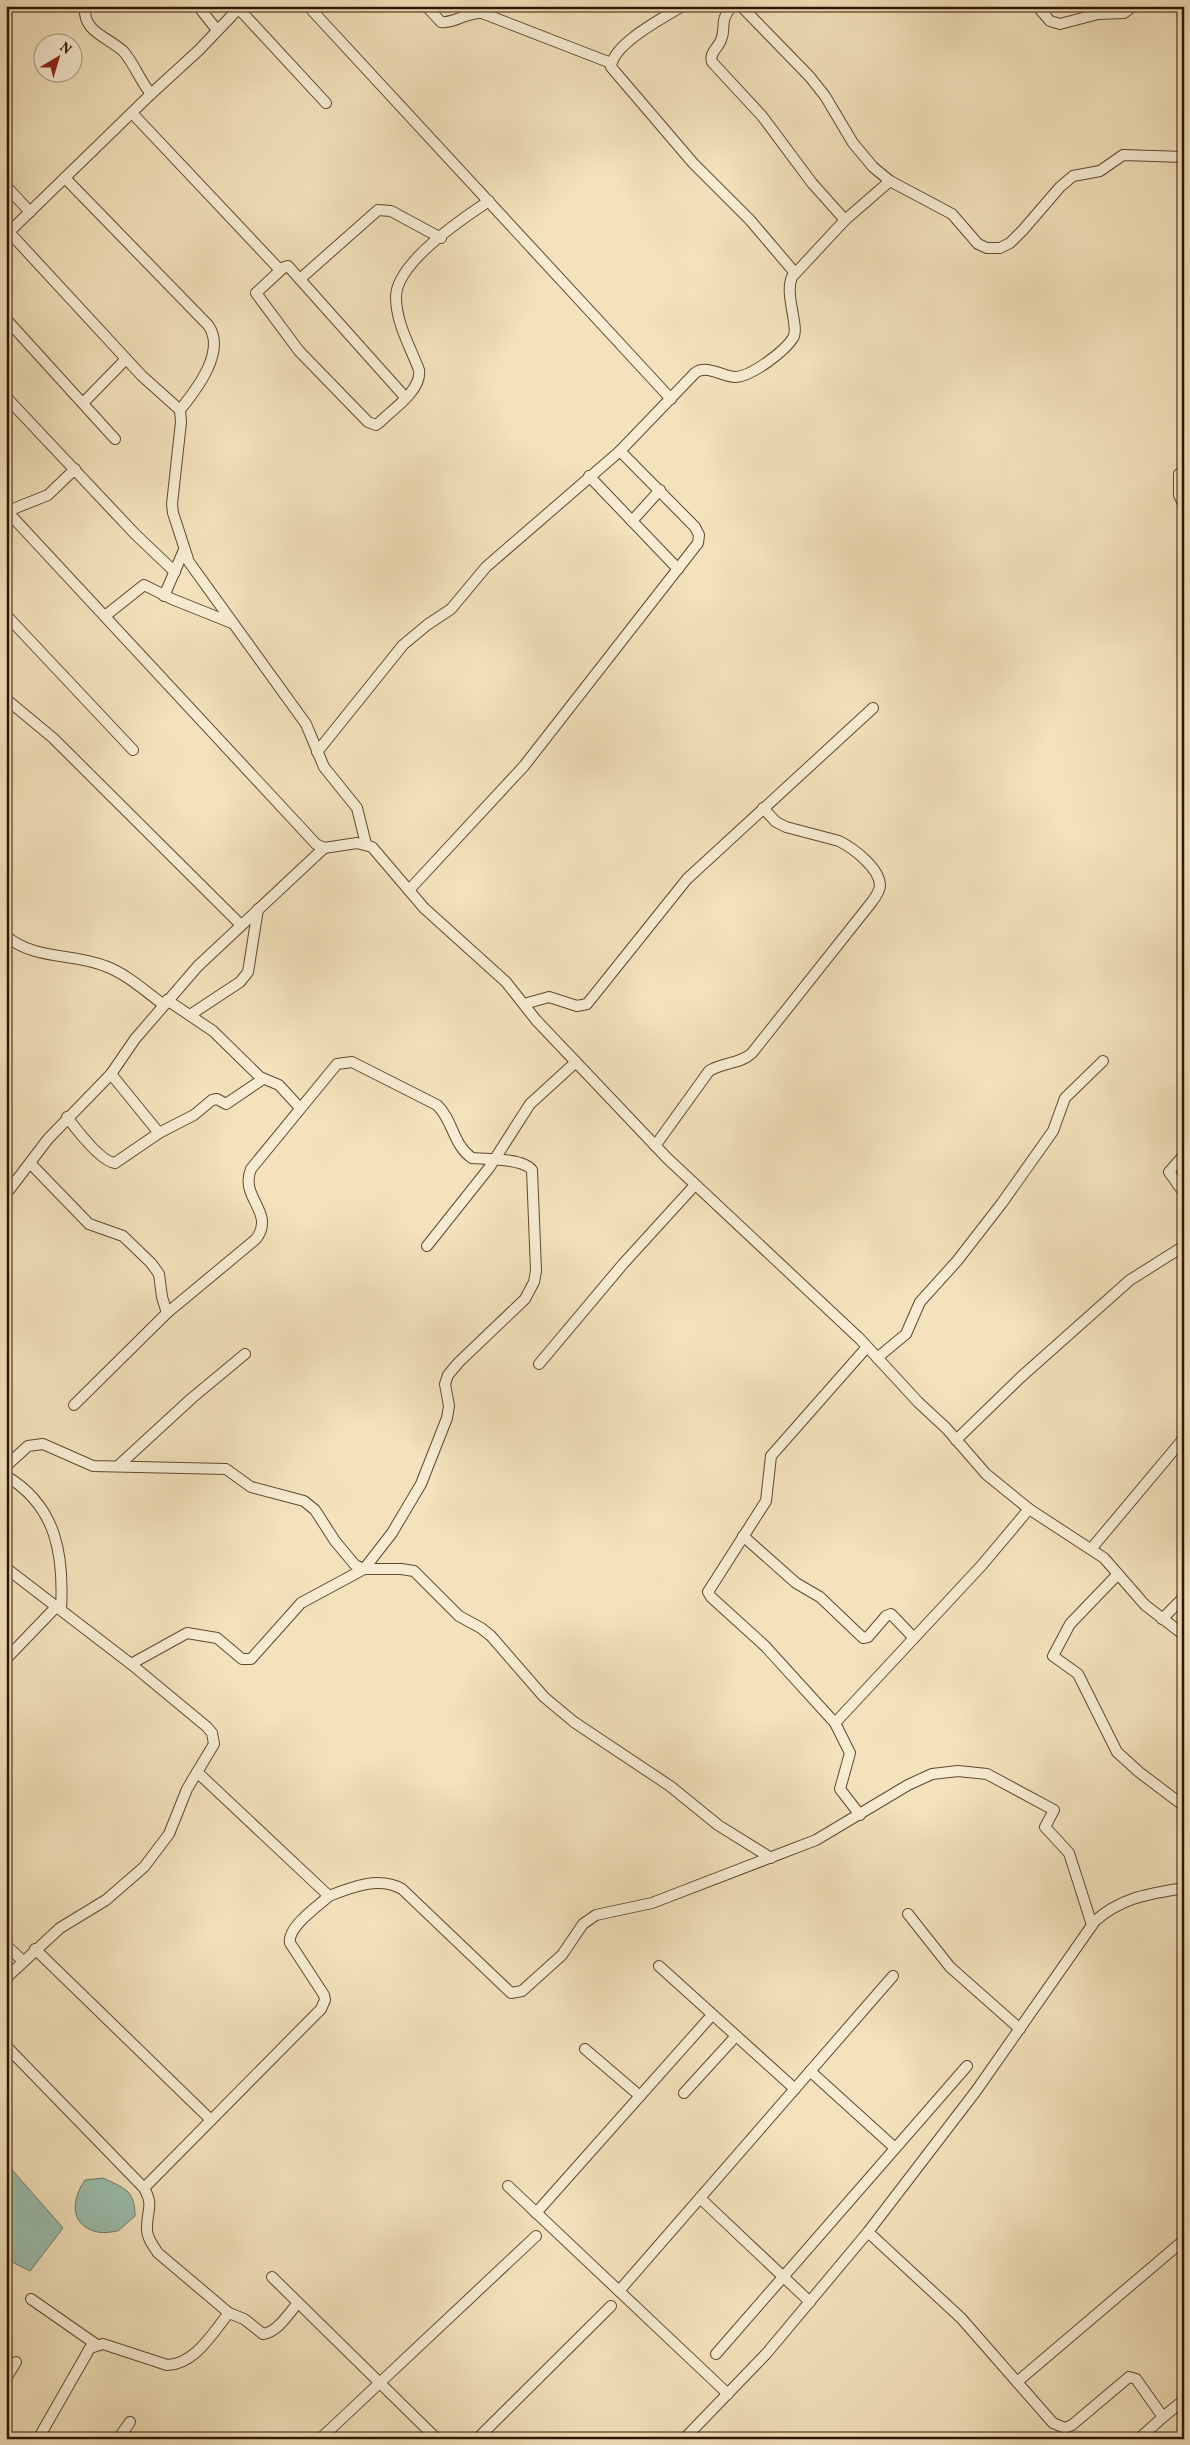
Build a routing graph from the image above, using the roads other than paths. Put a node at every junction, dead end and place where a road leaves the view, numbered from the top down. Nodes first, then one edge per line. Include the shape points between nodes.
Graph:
1 (85, 6) edge
2 (198, 6) edge
3 (308, 6) edge
4 (426, 6) edge
5 (682, 6) edge
6 (732, 6) edge
7 (741, 6) edge
8 (1037, 6) edge
9 (1133, 6) edge
10 (240, 7) edge
11 (217, 30) junction
12 (611, 63) junction
13 (150, 94) junction
14 (326, 104) dead end
15 (132, 113) junction
16 (1184, 157) edge
17 (65, 178) junction
18 (890, 181) junction
19 (6, 186) edge
20 (489, 201) junction
21 (30, 212) junction
22 (845, 220) junction
23 (8, 234) edge
24 (441, 238) junction
25 (280, 270) junction
26 (795, 273) junction
27 (300, 279) junction
28 (6, 319) edge
29 (126, 359) junction
30 (6, 397) edge
31 (405, 397) junction
32 (671, 399) junction
33 (83, 403) junction
34 (180, 410) junction
35 (116, 439) dead end
36 (620, 452) junction
37 (75, 470) junction
38 (1179, 474) dead end
39 (589, 476) junction
40 (660, 490) junction
41 (1184, 505) edge
42 (7, 511) edge
43 (632, 521) junction
44 (184, 550) junction
45 (678, 569) junction
46 (175, 572) junction
47 (164, 596) junction
48 (6, 616) edge
49 (105, 616) junction
50 (233, 623) junction
51 (6, 699) edge
52 (873, 708) dead end
53 (133, 750) dead end
54 (317, 752) junction
55 (763, 808) junction
56 (366, 844) junction
57 (324, 848) junction
58 (409, 890) junction
59 (258, 909) junction
60 (240, 925) junction
61 (6, 936) edge
62 (165, 1002) junction
63 (524, 1004) junction
64 (190, 1015) junction
65 (1103, 1061) dead end
66 (576, 1062) junction
67 (111, 1074) junction
68 (263, 1079) junction
69 (300, 1108) junction
70 (68, 1117) junction
71 (159, 1133) junction
72 (655, 1146) junction
73 (1184, 1155) edge
74 (495, 1159) junction
75 (30, 1163) junction
76 (695, 1185) junction
77 (1184, 1193) edge
78 (6, 1194) edge
79 (427, 1246) dead end
80 (1184, 1246) edge
81 (168, 1313) junction
82 (868, 1347) junction
83 (245, 1354) dead end
84 (878, 1358) junction
85 (539, 1364) dead end
86 (74, 1404) dead end
87 (1184, 1438) edge
88 (956, 1440) junction
89 (6, 1466) edge
90 (118, 1466) junction
91 (6, 1476) edge
92 (1029, 1509) junction
93 (743, 1536) junction
94 (1092, 1549) junction
95 (6, 1568) edge
96 (364, 1569) junction
97 (1118, 1574) junction
98 (1184, 1597) edge
99 (59, 1608) junction
100 (1162, 1619) junction
101 (1184, 1635) edge
102 (914, 1638) junction
103 (6, 1659) edge
104 (131, 1664) junction
105 (835, 1723) junction
106 (197, 1772) junction
107 (1184, 1806) edge
108 (860, 1815) junction
109 (771, 1858) junction
110 (1184, 1888) edge
111 (329, 1896) junction
112 (908, 1914) dead end
113 (1092, 1925) junction
114 (6, 1945) edge
115 (35, 1949) junction
116 (23, 1961) junction
117 (659, 1966) dead end
118 (893, 1976) dead end
119 (6, 1978) edge
120 (712, 2015) junction
121 (1020, 2028) junction
122 (736, 2036) junction
123 (6, 2046) edge
124 (586, 2049) dead end
125 (967, 2066) dead end
126 (810, 2071) junction
127 (795, 2089) junction
128 (684, 2093) dead end
129 (640, 2096) junction
130 (211, 2120) junction
131 (895, 2148) junction
132 (508, 2186) dead end
133 (144, 2188) junction
134 (700, 2198) junction
135 (536, 2213) junction
136 (868, 2232) junction
137 (536, 2236) dead end
138 (1183, 2242) edge
139 (272, 2278) dead end
140 (784, 2278) junction
141 (619, 2291) junction
142 (31, 2299) dead end
143 (810, 2302) junction
144 (298, 2303) junction
145 (611, 2306) dead end
146 (229, 2313) junction
147 (97, 2345) junction
148 (716, 2354) dead end
149 (16, 2362) dead end
150 (6, 2378) edge
151 (1017, 2382) junction
152 (380, 2383) junction
153 (728, 2394) junction
154 (1184, 2400) edge
155 (1163, 2417) junction
156 (130, 2422) dead end
157 (1141, 2437) dead end
158 (38, 2439) edge
159 (118, 2439) edge
160 (320, 2439) edge
161 (437, 2439) edge
162 (476, 2439) edge
163 (684, 2439) edge

1 - 13 street via 90,26 123,52
2 - 11 street
3 - 20 street
4 - 12 street via 441,22 482,13
5 - 12 street via 641,30
6 - 22 street via 723,19 722,38 712,55 712,62 748,100
7 - 18 street via 810,77 826,96 862,156
8 - 9 street via 1050,21 1060,24 1098,14 1124,13
10 - 11 street
10 - 14 street
11 - 13 street via 200,50
12 - 26 street via 612,70 693,163 750,220
13 - 15 street
15 - 17 street
15 - 25 street
16 - 18 street via 1124,155 1100,171 1073,176 1010,243 993,249 978,244 946,210
17 - 21 street
17 - 34 street via 214,333 206,372
18 - 22 street
19 - 21 street
20 - 24 street
20 - 32 street
21 - 23 street
22 - 26 street
23 - 29 street
24 - 27 street via 391,211 378,210
24 - 31 street via 408,269 396,289 400,322 420,375 418,383
25 - 27 street via 288,266
25 - 31 street via 256,295 322,376 374,425
26 - 32 street via 789,288 795,330 793,338 770,360 741,376 700,370
27 - 31 street
28 - 33 street
29 - 33 street
29 - 34 street
30 - 37 street
32 - 36 street
33 - 35 street
34 - 44 street via 172,504
36 - 39 street
36 - 40 street
37 - 42 street via 43,498
37 - 46 street
38 - 41 street
39 - 43 street
39 - 54 street via 486,567 451,609 403,645
40 - 43 street
40 - 45 street via 699,535 698,543
42 - 49 street
43 - 45 street
44 - 46 street
44 - 50 street via 198,576
45 - 58 street via 524,766
46 - 47 street
47 - 49 street via 148,586 141,586
47 - 50 street
48 - 53 street
49 - 57 street via 316,844
50 - 54 street via 300,716
51 - 60 street via 53,738
52 - 55 street
54 - 56 street via 324,767 356,808
55 - 63 street via 687,879 587,1004 577,1006 548,997
55 - 72 street via 780,824 847,846 876,872 879,890 752,1053 745,1059 722,1064 709,1072
56 - 57 street
56 - 58 street via 378,852
57 - 59 street
58 - 63 street via 444,928 506,982
59 - 60 street
59 - 64 street via 248,972 240,982
60 - 62 street
61 - 62 street via 29,950 104,965
62 - 64 street
62 - 67 street
63 - 66 street
64 - 68 street via 227,1043
65 - 84 street via 1066,1096 1053,1131 1002,1203 920,1302 906,1334
66 - 72 street
66 - 74 street via 530,1104
67 - 70 street
67 - 71 street
68 - 69 street via 279,1085
68 - 71 street via 226,1104 214,1098 194,1115
69 - 74 street via 337,1064 352,1062 437,1105 461,1149 472,1158
69 - 81 street via 248,1176 250,1192 263,1221 261,1232
70 - 71 street via 86,1141 113,1164
70 - 75 street
72 - 76 street
73 - 77 street via 1169,1172
74 - 79 street
74 - 96 street via 526,1165 532,1170 534,1282 518,1307 448,1376 445,1384 448,1411 421,1484 392,1532
75 - 78 street
75 - 81 street via 89,1224 122,1236 151,1263 159,1274
76 - 82 street
76 - 85 street
80 - 88 street via 1130,1280 1020,1377
81 - 86 street
82 - 84 street
82 - 93 street via 771,1456 766,1501
83 - 90 street
84 - 88 street
87 - 94 street
88 - 92 street via 986,1474
89 - 90 street via 28,1446 43,1444 86,1464
90 - 96 street via 221,1468 251,1487 299,1499 315,1510 350,1561
91 - 99 street via 19,1484 52,1526 61,1560
92 - 94 street
92 - 102 street
93 - 102 street via 796,1583 816,1594 863,1638 891,1614
93 - 105 street via 708,1594 765,1646
94 - 97 street
95 - 99 street
96 - 104 street via 301,1603 251,1659 242,1659 217,1638 188,1633
96 - 109 street via 414,1571 459,1616 491,1636 559,1711 670,1786 718,1825
97 - 100 street
97 - 107 street via 1070,1624 1053,1656 1078,1674 1117,1752
98 - 100 street
99 - 103 street
99 - 104 street
100 - 101 street
102 - 105 street
104 - 106 street via 212,1733 214,1744
105 - 108 street via 850,1756 840,1786
106 - 111 street
106 - 115 street via 169,1834 144,1867 106,1900 60,1928
108 - 109 street via 816,1840
108 - 113 street via 921,1779 944,1771 976,1772 1001,1780 1054,1810 1045,1827 1069,1853
109 - 111 street via 652,1903 589,1918 562,1955 517,1994 507,1990 395,1884 356,1885
110 - 113 street via 1126,1900 1110,1908
111 - 130 street via 293,1929 289,1938 324,1996 324,2004
112 - 121 street via 950,1967
113 - 121 street
114 - 116 street
115 - 116 street
115 - 130 street
116 - 119 street
117 - 120 street
118 - 126 street
120 - 122 street
120 - 129 street
121 - 136 street
122 - 127 street
122 - 128 street
123 - 133 street
124 - 129 street
125 - 131 street
126 - 127 street
126 - 131 street
127 - 134 street
129 - 135 street
130 - 133 street
131 - 140 street
132 - 135 street
133 - 146 street via 151,2208 146,2228 158,2253
134 - 140 street
134 - 141 street
135 - 141 street
136 - 143 street
136 - 151 street via 961,2318
137 - 152 street
138 - 151 street
139 - 144 street
140 - 143 street
140 - 148 street
141 - 153 street
142 - 147 street
143 - 153 street
144 - 146 street via 268,2334
144 - 152 street
145 - 162 street
146 - 147 street via 189,2359 176,2365 167,2366 103,2344
147 - 158 street via 85,2353
149 - 150 street
151 - 155 street via 1053,2423 1060,2426 1072,2425 1132,2376
152 - 160 street
152 - 161 street
153 - 163 street
154 - 155 street
155 - 157 street
156 - 159 street

